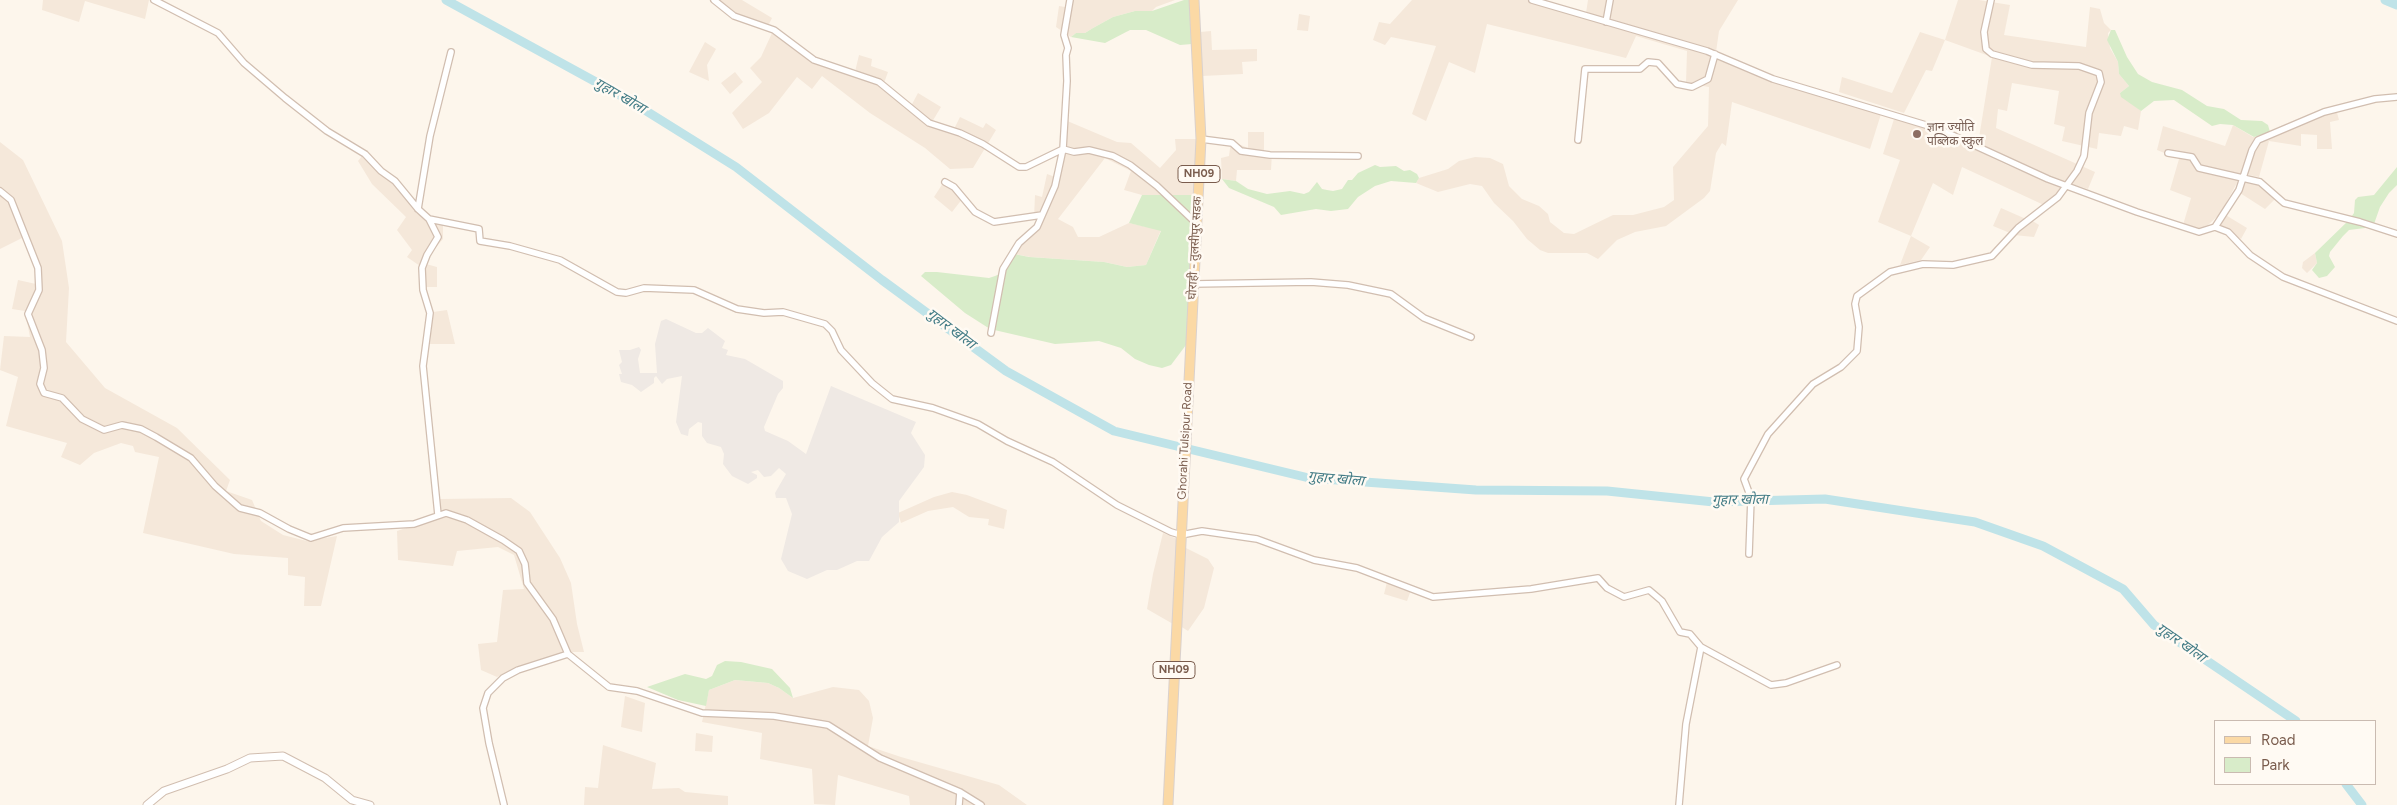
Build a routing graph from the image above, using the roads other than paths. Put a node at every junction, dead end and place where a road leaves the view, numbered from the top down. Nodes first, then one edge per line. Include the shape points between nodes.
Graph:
1 (154, 0) edge
2 (714, 0) edge
3 (1070, 0) edge
4 (1194, 0) edge
5 (1532, 0) edge
6 (1610, 0) edge
7 (1991, 0) edge
8 (1606, 22) junction
9 (451, 52) dead end
10 (1715, 54) junction
11 (2397, 97) edge
12 (1200, 139) junction
13 (1578, 140) dead end
14 (1062, 149) junction
15 (2168, 153) dead end
16 (1358, 156) dead end
17 (2242, 178) junction
18 (945, 182) dead end
19 (2067, 185) junction
20 (0, 191) edge
21 (418, 209) junction
22 (1042, 215) junction
23 (429, 219) junction
24 (1196, 223) junction
25 (2215, 227) junction
26 (2397, 234) edge
27 (1193, 284) junction
28 (2397, 321) edge
29 (991, 333) dead end
30 (1471, 337) dead end
31 (1189, 347) joint
32 (438, 515) junction
33 (1180, 535) junction
34 (1749, 554) dead end
35 (1702, 647) junction
36 (568, 654) junction
37 (1837, 665) dead end
38 (960, 792) junction
39 (147, 805) edge
40 (370, 805) edge
41 (504, 805) edge
42 (959, 805) edge
43 (981, 805) edge
44 (1168, 805) edge
45 (1679, 805) edge

1 - 21 street via 218,33 244,63 285,98 326,131 365,154 395,181
2 - 14 street via 734,16 774,30 814,60 879,82 929,124 960,133 1019,167 1026,167
3 - 14 street via 1064,35 1068,48
4 - 12 main road, घोराही - तुलसीपुर सडक / NH09
5 - 8 street
6 - 8 street
7 - 19 street via 1984,32 1986,49 1992,54 2032,65 2079,66 2100,73 2089,113 2084,156
8 - 10 street
9 - 21 street via 430,136
10 - 13 street via 1708,80 1692,86 1677,84 1658,63 1648,62 1640,69 1584,69
10 - 19 street via 1773,78 1939,129
11 - 17 street via 2324,112 2267,135 2258,140 2252,150
12 - 16 street via 1270,155
12 - 24 main road, घोराही - तुलसीपुर सडक / NH09
14 - 22 street via 1056,186
14 - 24 street via 1074,152 1089,150 1113,156 1130,165
15 - 17 street via 2192,157 2200,168
17 - 25 street via 2239,190
17 - 26 street via 2260,182 2284,203
18 - 22 street via 954,187 975,212 994,222
19 - 25 street via 2183,228 2199,232
19 - 34 street via 2058,197 2018,228 1992,256 1953,265 1923,264 1890,272 1857,296 1857,351 1841,367 1813,384 1768,434 1744,479 1751,498
20 - 32 street via 11,200 38,268 39,290 28,314 42,350 44,368 40,384 44,393 62,398 82,419 104,430 122,425 156,436 191,458 240,508 260,513 311,538 343,528 414,524
21 - 23 street
22 - 29 street via 1038,227 1019,243 1003,269
23 - 32 street via 438,237 422,268 423,290 430,314 423,366
23 - 33 street via 479,230 480,241 560,260 617,292 644,288 694,290 737,309 783,312 825,324 841,350 892,399 933,408 978,424 1053,462 1117,505
24 - 27 main road, घोराही - तुलसीपुर सडक / NH09
25 - 28 street via 2228,232 2250,255 2295,283
27 - 30 street via 1311,282 1348,285 1391,294 1424,318
27 - 31 main road, घोराही - तुलसीपुर सडक / NH09
31 - 33 main road, Ghorahi Tulsipur Road / NH09
32 - 36 street via 446,513 467,520 519,551 525,564 527,583 553,619
33 - 35 street via 1202,530 1257,539 1314,560 1357,568 1433,597 1531,589 1598,578 1607,588 1624,597 1651,592 1662,601 1680,632 1690,634
33 - 44 main road, NH09
35 - 37 street via 1772,685
35 - 45 street via 1686,724
36 - 38 street via 609,687 637,691 702,712 774,716 828,725 880,758
36 - 41 street via 518,670 488,692 483,708 488,744
38 - 42 street
38 - 43 street
39 - 40 street via 164,791 250,758 283,756 325,778 352,800

